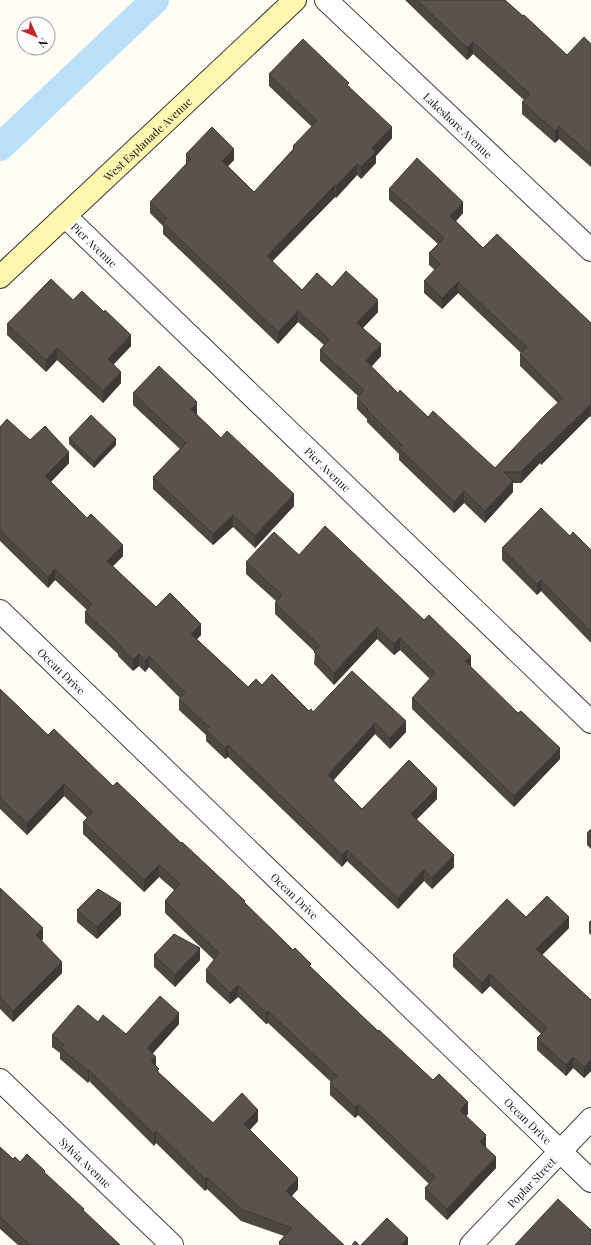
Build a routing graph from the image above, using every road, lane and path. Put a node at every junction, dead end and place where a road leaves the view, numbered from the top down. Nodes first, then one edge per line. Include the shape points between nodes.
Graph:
1 (295, 0) edge
2 (326, 0) edge
3 (65, 216) junction
4 (591, 250) edge
5 (0, 278) edge
6 (0, 610) edge
7 (591, 722) edge
8 (0, 1080) edge
9 (591, 1119) edge
10 (560, 1151) junction
11 (591, 1181) edge
12 (172, 1245) edge
13 (471, 1245) edge

1 - 3 main road, West Esplanade Avenue
2 - 4 street, Lakeshore Avenue
3 - 5 main road, West Esplanade Avenue
3 - 7 street, Pier Avenue
6 - 10 street, Ocean Drive
8 - 12 street, Sylvia Avenue
9 - 10 street, Poplar Street
10 - 11 street, Ocean Drive
10 - 13 street, Poplar Street

